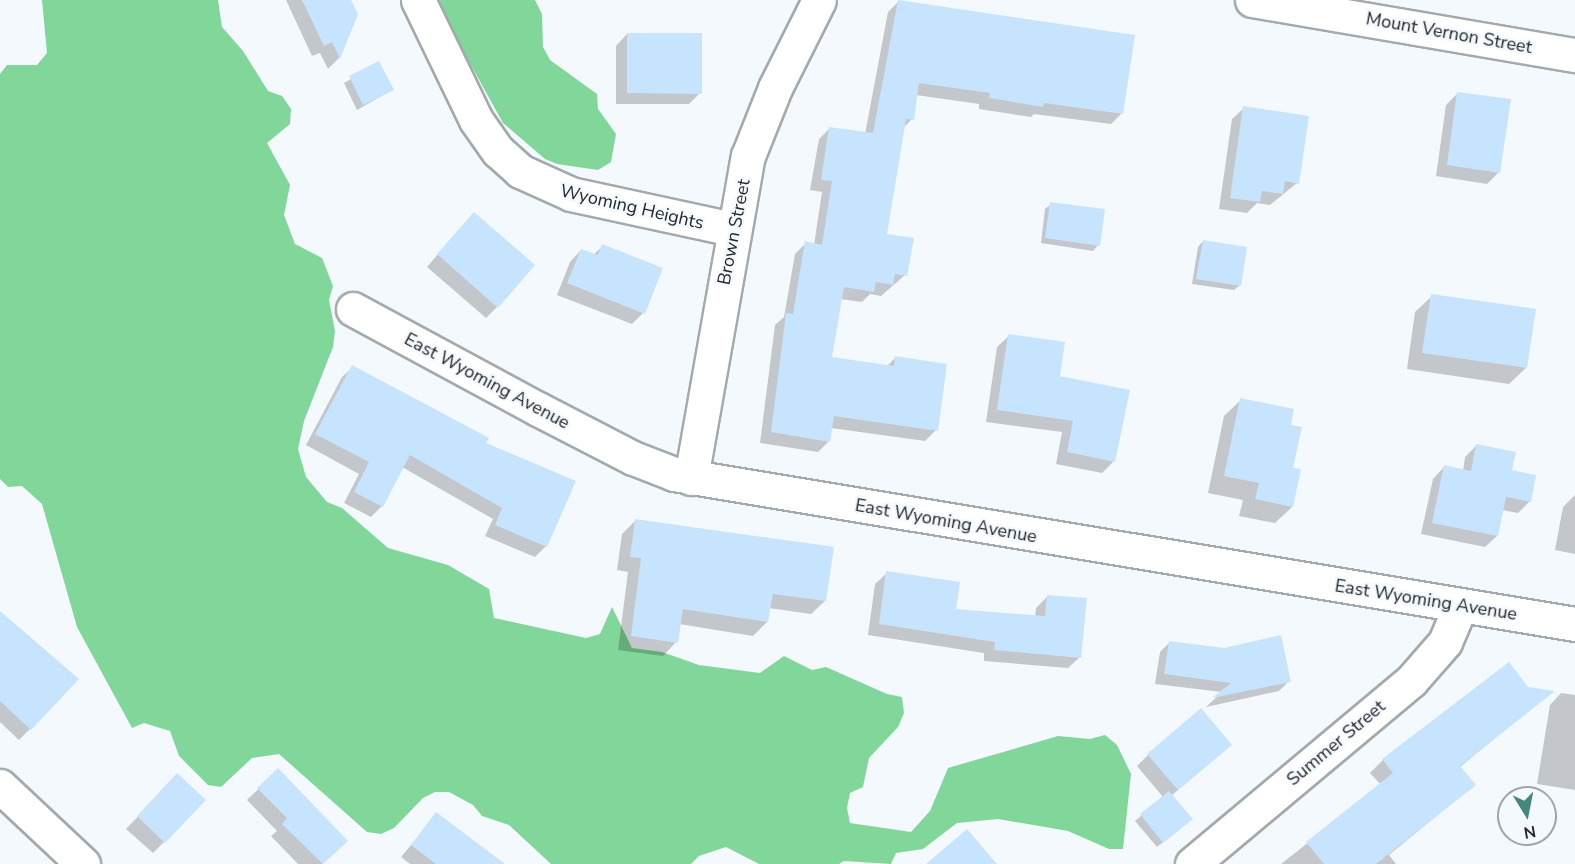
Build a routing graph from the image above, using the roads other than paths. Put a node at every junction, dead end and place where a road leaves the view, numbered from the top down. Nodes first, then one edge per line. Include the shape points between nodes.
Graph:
1 (418, 0) edge
2 (819, 0) edge
3 (1252, 0) edge
4 (1575, 55) edge
5 (733, 229) junction
6 (354, 309) dead end
7 (691, 478) junction
8 (1460, 607) junction
9 (1575, 624) edge
10 (0, 786) edge
11 (83, 864) edge
12 (1191, 864) edge

1 - 5 street, Wyoming Heights via 476,120 498,151 520,171 571,194
2 - 5 street, Brown Street via 761,120 748,156
3 - 4 street, Mount Vernon Street
5 - 7 street, Brown Street
6 - 7 street, East Wyoming Avenue via 633,458
7 - 8 street, East Wyoming Avenue
8 - 9 street, East Wyoming Avenue
8 - 12 street, Summer Street via 1445,642 1412,681
10 - 11 street

